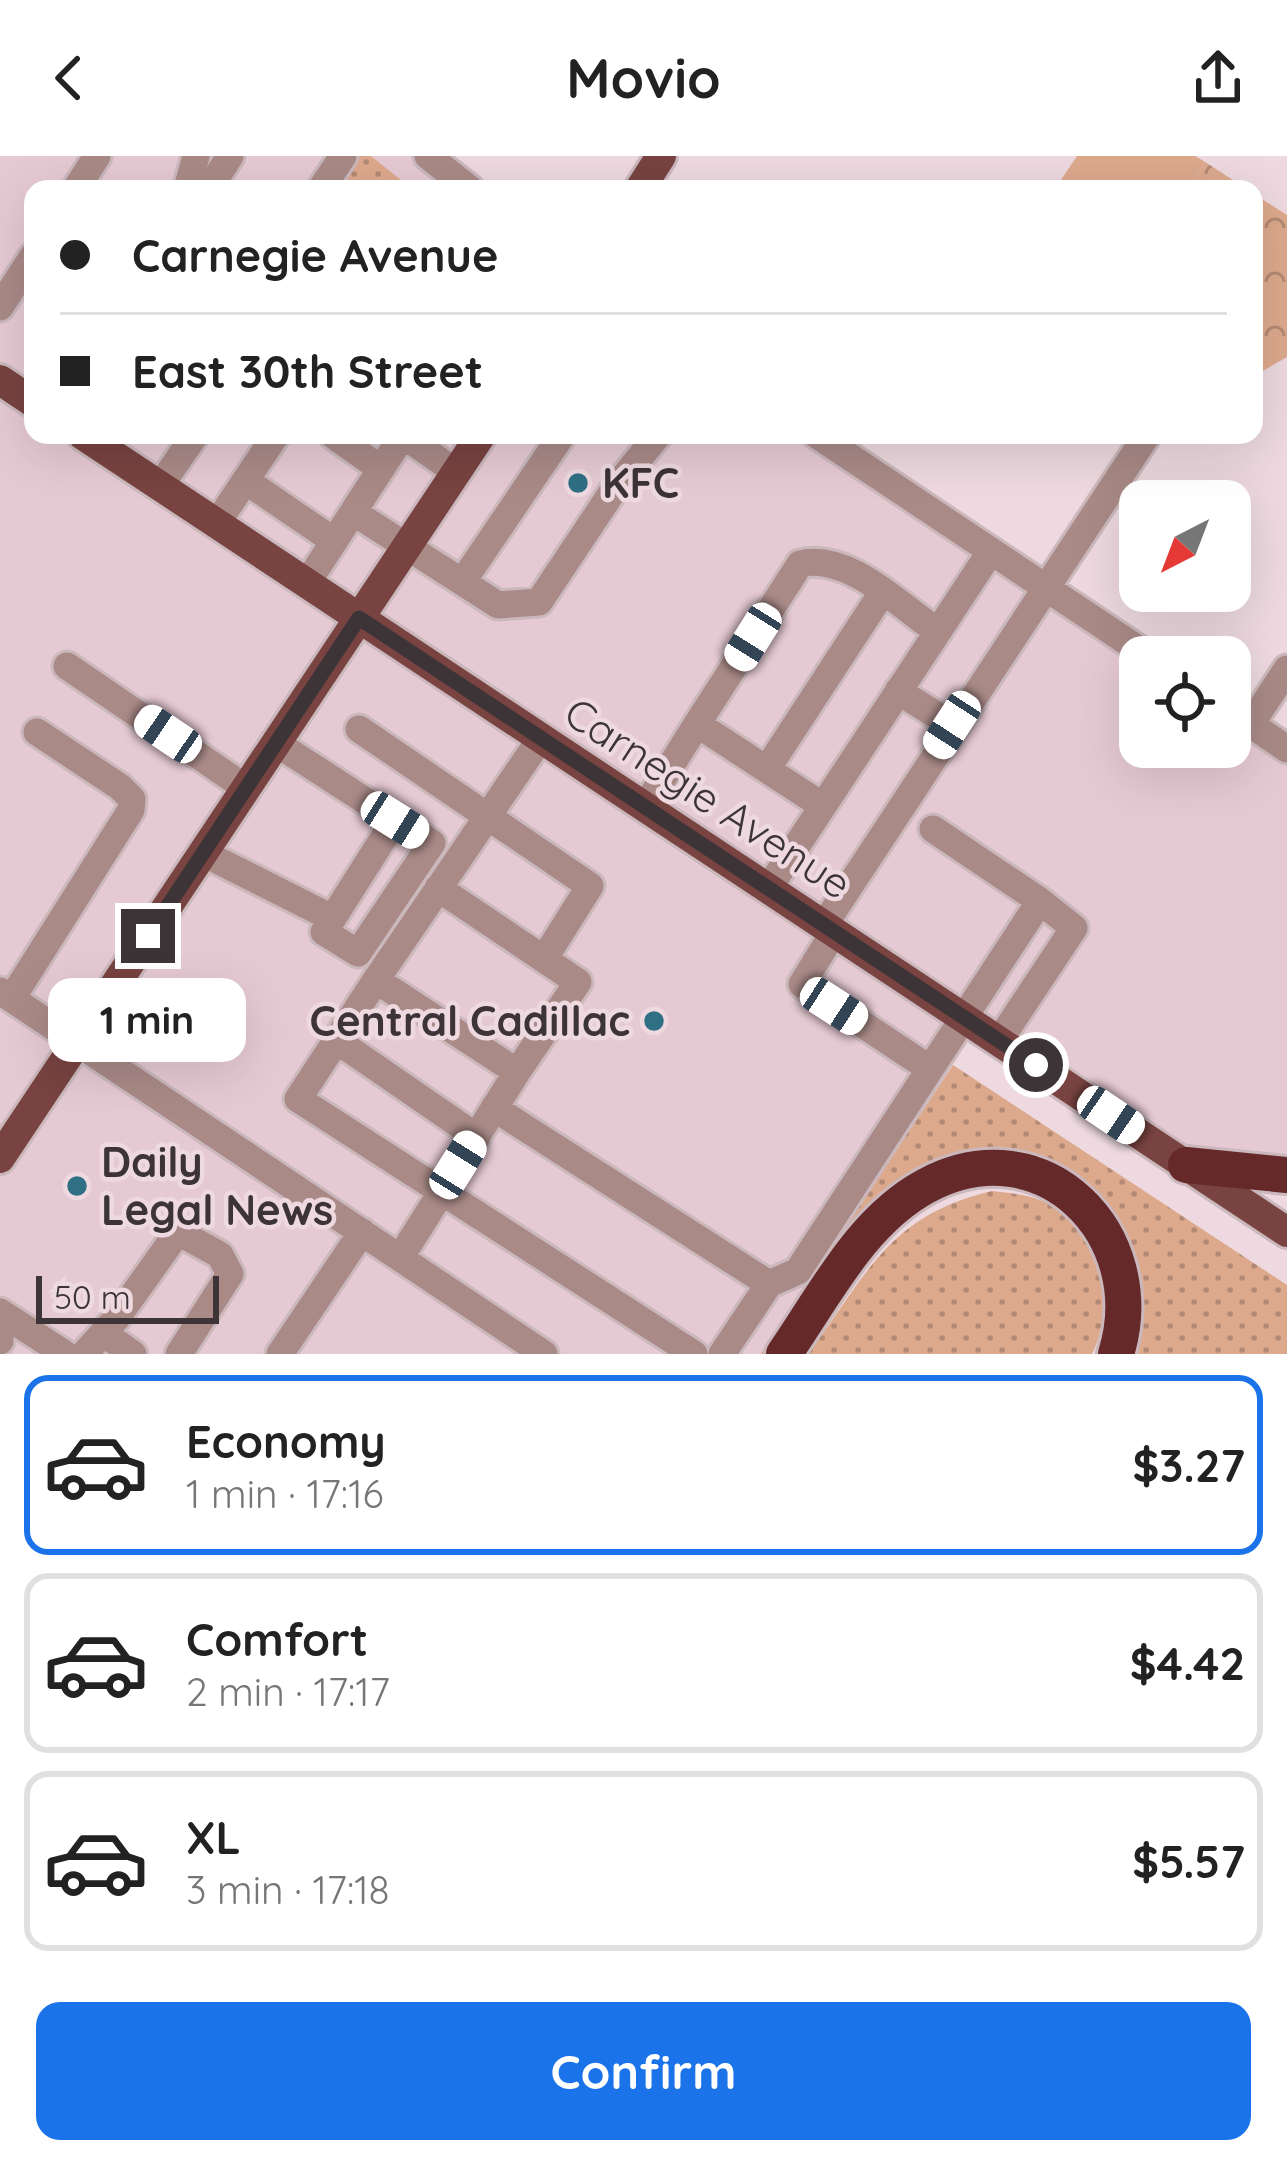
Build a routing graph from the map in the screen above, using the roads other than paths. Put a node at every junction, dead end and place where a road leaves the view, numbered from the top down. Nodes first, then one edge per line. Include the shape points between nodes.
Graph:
1 (428, 156) edge
2 (459, 180) edge
3 (115, 444) edge
4 (188, 444) edge
5 (270, 444) edge
6 (346, 444) edge
7 (397, 444) edge
8 (416, 444) edge
9 (475, 444) edge
10 (556, 444) edge
11 (650, 444) edge
12 (830, 444) edge
13 (1141, 444) edge
14 (381, 469) junction
15 (456, 472) junction
16 (246, 481) junction
17 (160, 487) junction
18 (353, 512) junction
19 (217, 524) junction
20 (334, 541) junction
21 (405, 549) junction
22 (991, 551) junction
23 (463, 581) junction
24 (307, 583) junction
25 (1044, 586) junction
26 (881, 593) junction
27 (359, 618) junction
28 (937, 631) junction
29 (1119, 636) edge
30 (67, 666) dead end
31 (1287, 669) edge
32 (898, 692) junction
33 (1251, 706) edge
34 (697, 724) junction
35 (1251, 724) edge
36 (952, 725) junction
37 (359, 729) dead end
38 (37, 732) dead end
39 (541, 738) junction
40 (276, 743) junction
41 (1287, 748) edge
42 (767, 769) junction
43 (246, 788) junction
44 (823, 806) junction
45 (645, 807) junction
46 (487, 817) junction
47 (395, 820) junction
48 (933, 830) dead end
49 (203, 853) junction
50 (438, 888) junction
51 (768, 889) junction
52 (1040, 901) junction
53 (332, 918) junction
54 (829, 928) junction
55 (544, 959) junction
56 (376, 980) junction
57 (3, 993) edge
58 (962, 1016) junction
59 (336, 1040) junction
60 (999, 1041) junction
61 (78, 1042) junction
62 (930, 1069) junction
63 (518, 1072) junction
64 (494, 1108) junction
65 (476, 1137) junction
66 (0, 1158) edge
67 (1186, 1165) junction
68 (1287, 1175) edge
69 (440, 1194) junction
70 (362, 1232) junction
71 (1287, 1232) edge
72 (400, 1258) junction
73 (769, 1284) junction
74 (0, 1312) edge
75 (72, 1349) edge
76 (133, 1354) edge
77 (179, 1354) edge
78 (280, 1354) edge
79 (544, 1354) edge
80 (694, 1354) edge
81 (722, 1354) edge
82 (784, 1354) edge
83 (1116, 1354) edge

1 - 2 street
3 - 17 main road, Carnegie Avenue
4 - 17 street
5 - 16 street
6 - 14 street
7 - 14 street
8 - 15 street
9 - 15 main road
10 - 23 street
11 - 23 street via 539,602 498,605
12 - 22 street
13 - 25 street
14 - 18 street
15 - 21 main road
16 - 19 street
16 - 20 street
17 - 19 main road, Carnegie Avenue
18 - 20 street
18 - 21 street
19 - 24 main road, Carnegie Avenue
20 - 24 street
21 - 23 street
21 - 27 main road
22 - 25 street
22 - 28 street
24 - 27 main road, Carnegie Avenue
25 - 29 street
25 - 36 street
26 - 28 street
26 - 34 street via 839,565 800,564
26 - 42 street
27 - 39 main road, Carnegie Avenue
27 - 40 main road
28 - 32 street
30 - 43 street
31 - 33 street
32 - 36 street
32 - 44 street
34 - 42 street
34 - 45 street
35 - 41 street
36 - 54 street
37 - 46 street
38 - 57 street via 120,787 131,810
39 - 45 main road, Carnegie Avenue
39 - 46 street
40 - 43 main road
40 - 47 street
42 - 44 street
43 - 49 main road
44 - 51 street
45 - 51 main road, Carnegie Avenue
46 - 50 street
46 - 55 street via 590,886
47 - 53 street
47 - 53 street via 432,843 358,953 324,932
48 - 52 street
49 - 53 street
49 - 61 main road
50 - 55 street
50 - 56 street
51 - 54 main road, Carnegie Avenue
52 - 58 street
52 - 60 street via 1074,928
54 - 58 main road, Carnegie Avenue
54 - 62 street via 802,984
55 - 63 street via 578,982
56 - 59 street
56 - 63 street
57 - 61 street
58 - 60 main road, Carnegie Avenue
58 - 62 street
59 - 65 street
59 - 69 street via 298,1099
60 - 67 main road, Carnegie Avenue
61 - 66 main road
61 - 70 street
62 - 73 street via 798,1271
63 - 64 street
64 - 65 street
64 - 73 street
65 - 69 street
67 - 68 highway
67 - 71 main road, Carnegie Avenue
69 - 72 street
69 - 80 street
70 - 72 street
70 - 78 street
72 - 79 street
73 - 81 street
74 - 75 street
75 - 76 street
75 - 77 street via 178,1232 220,1255 230,1274
82 - 83 highway via 879,1220 930,1184 984,1168 1049,1180 1099,1224 1125,1278

